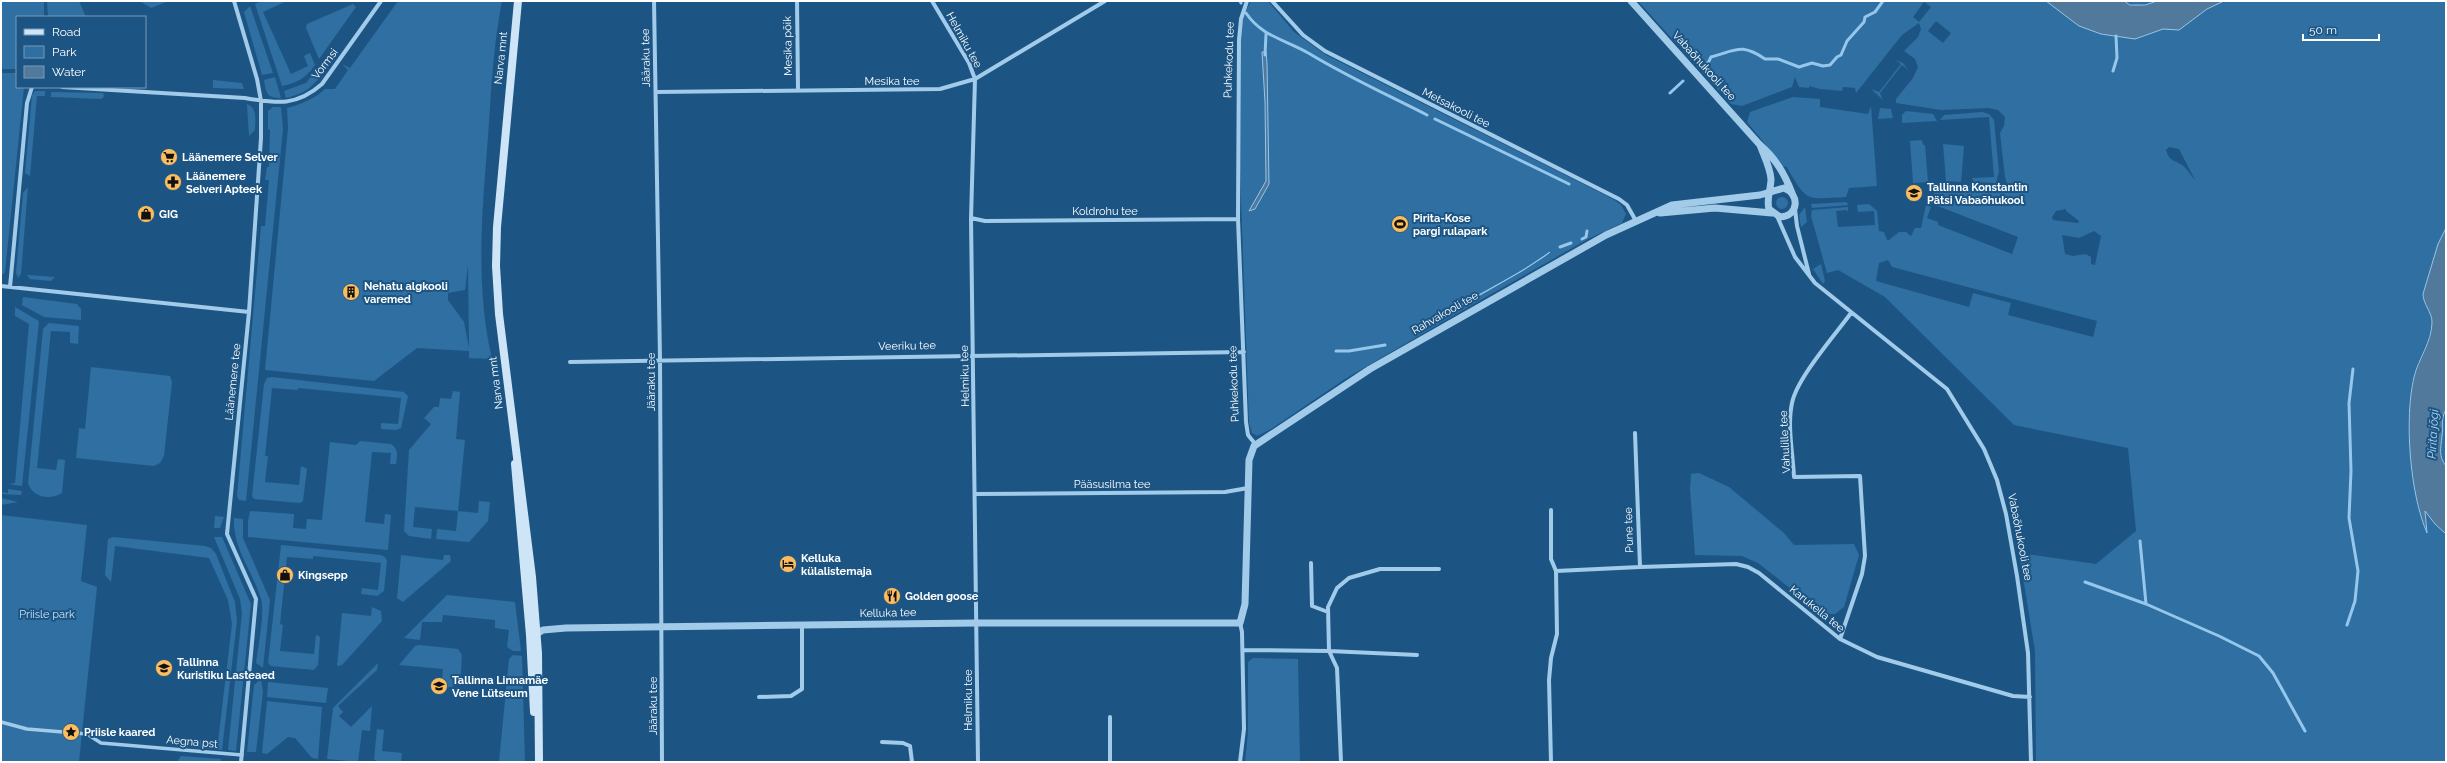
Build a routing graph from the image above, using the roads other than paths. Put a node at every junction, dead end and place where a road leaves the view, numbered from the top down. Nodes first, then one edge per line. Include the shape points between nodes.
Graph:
1 (234, 1) edge
2 (382, 1) edge
3 (518, 1) edge
4 (654, 1) edge
5 (797, 1) edge
6 (932, 1) edge
7 (1105, 1) edge
8 (1247, 1) edge
9 (1272, 1) edge
10 (1631, 1) edge
11 (975, 79) junction
12 (32, 88) edge
13 (76, 88) edge
14 (798, 90) junction
15 (656, 92) junction
16 (261, 101) junction
17 (1760, 146) junction
18 (1771, 193) junction
19 (1792, 193) junction
20 (1795, 208) junction
21 (1654, 214) junction
22 (1774, 214) junction
23 (971, 218) junction
24 (1238, 219) junction
25 (1636, 221) junction
26 (1809, 275) junction
27 (1, 286) edge
28 (10, 288) junction
29 (249, 312) junction
30 (1851, 313) junction
31 (1244, 352) junction
32 (974, 354) junction
33 (660, 359) junction
34 (570, 362) dead end
35 (514, 433) junction
36 (1635, 433) dead end
37 (1256, 444) junction
38 (1248, 488) junction
39 (976, 494) junction
40 (1550, 510) dead end
41 (1311, 563) dead end
42 (1640, 567) junction
43 (1439, 569) dead end
44 (1556, 571) junction
45 (1328, 612) junction
46 (977, 623) junction
47 (1240, 623) junction
48 (802, 626) junction
49 (662, 627) junction
50 (537, 633) junction
51 (1840, 639) junction
52 (530, 640) junction
53 (1243, 650) junction
54 (1329, 651) junction
55 (1417, 655) dead end
56 (759, 697) dead end
57 (2030, 697) junction
58 (1110, 717) dead end
59 (1, 722) edge
60 (882, 742) dead end
61 (242, 755) junction
62 (241, 762) edge
63 (538, 762) edge
64 (662, 762) edge
65 (912, 762) edge
66 (978, 762) edge
67 (1110, 762) edge
68 (1240, 762) edge
69 (1341, 762) edge
70 (1551, 762) edge
71 (2032, 762) edge

1 - 16 street, Läänemere tee via 258,79
2 - 16 street, Vormsi via 322,84 310,95 284,102
3 - 35 main road, Narva mnt via 497,227 496,266 499,314
4 - 15 street, Jääraku tee
5 - 14 street, Mesika põik
6 - 11 street, Helmiku tee via 969,63
7 - 11 street, Mesika tee
8 - 24 street, Puhkekodu tee via 1241,19 1239,40
9 - 25 street, Metsakooli tee via 1298,31 1325,51 1623,202
10 - 17 street, Vabaõhukooli tee
11 - 14 street, Mesika tee via 940,89
11 - 23 street, Helmiku tee
12 - 28 street via 27,103
13 - 16 street, Vormsi
14 - 15 street, Mesika tee
15 - 33 street, Jääraku tee
16 - 29 street, Läänemere tee via 261,138
17 - 18 street, Vabaõhukooli tee via 1770,172
17 - 19 street, Vabaõhukooli tee via 1778,164
18 - 19 street via 1779,189
18 - 21 street, Rahvakooli tee via 1682,203
18 - 22 street via 1768,205
19 - 20 street via 1796,200
20 - 22 street via 1788,216
20 - 26 street, Vabaõhukooli tee
21 - 22 street, Rahvakooli tee via 1708,208
21 - 25 street, Rahvakooli tee
22 - 26 street, Vabaõhukooli tee via 1795,257
23 - 24 street, Koldrohu tee via 985,221
23 - 32 street, Helmiku tee
24 - 31 street, Puhkekodu tee
25 - 37 street, Rahvakooli tee via 1573,253 1370,369
26 - 30 street, Vabaõhukooli tee via 1814,283
27 - 28 street
28 - 29 street
29 - 61 street, Läänemere tee via 227,534 256,599
30 - 51 street, Vahulille tee via 1804,378 1792,402 1791,421 1794,477 1860,476 1865,556 1862,574
30 - 57 street, Vabaõhukooli tee via 1947,389 1984,449 1999,487 2013,551 2028,653
31 - 32 street, Veeriku tee
31 - 37 street, Puhkekodu tee via 1247,427 1249,436
32 - 33 street, Veeriku tee
32 - 39 street, Helmiku tee
33 - 34 street, Veeriku tee
33 - 49 street, Jääraku tee
35 - 50 main road, Narva mnt via 525,508
35 - 52 main road
36 - 42 street, Pune tee
37 - 38 street via 1249,456
38 - 39 street, Pääsusilma tee via 1217,492
38 - 47 street via 1244,604
39 - 46 street, Helmiku tee
40 - 44 street via 1551,559
41 - 45 street via 1312,606
42 - 44 street, Pune tee
42 - 51 street, Karukella tee via 1736,564 1748,567 1759,573
43 - 45 street via 1380,569 1349,578 1337,588
44 - 70 street via 1557,634 1551,658 1550,680
45 - 54 street
46 - 47 street, Kelluka tee
46 - 48 street, Kelluka tee
46 - 66 street, Helmiku tee
47 - 53 street
48 - 49 street, Kelluka tee
48 - 56 street via 802,689 791,696
49 - 50 street, Kelluka tee via 566,628 542,630
49 - 64 street, Jääraku tee
50 - 52 street
50 - 63 main road, Narva mnt
51 - 57 street, Karukella tee via 1877,657 2013,696
52 - 63 main road
53 - 54 street
53 - 68 street via 1244,729
54 - 55 street
54 - 69 street via 1337,668
57 - 71 street, Vabaõhukooli tee
58 - 67 street
59 - 61 street, Aegna pst via 27,729 87,734 100,743
60 - 65 street via 910,746
61 - 62 street, Läänemere tee

